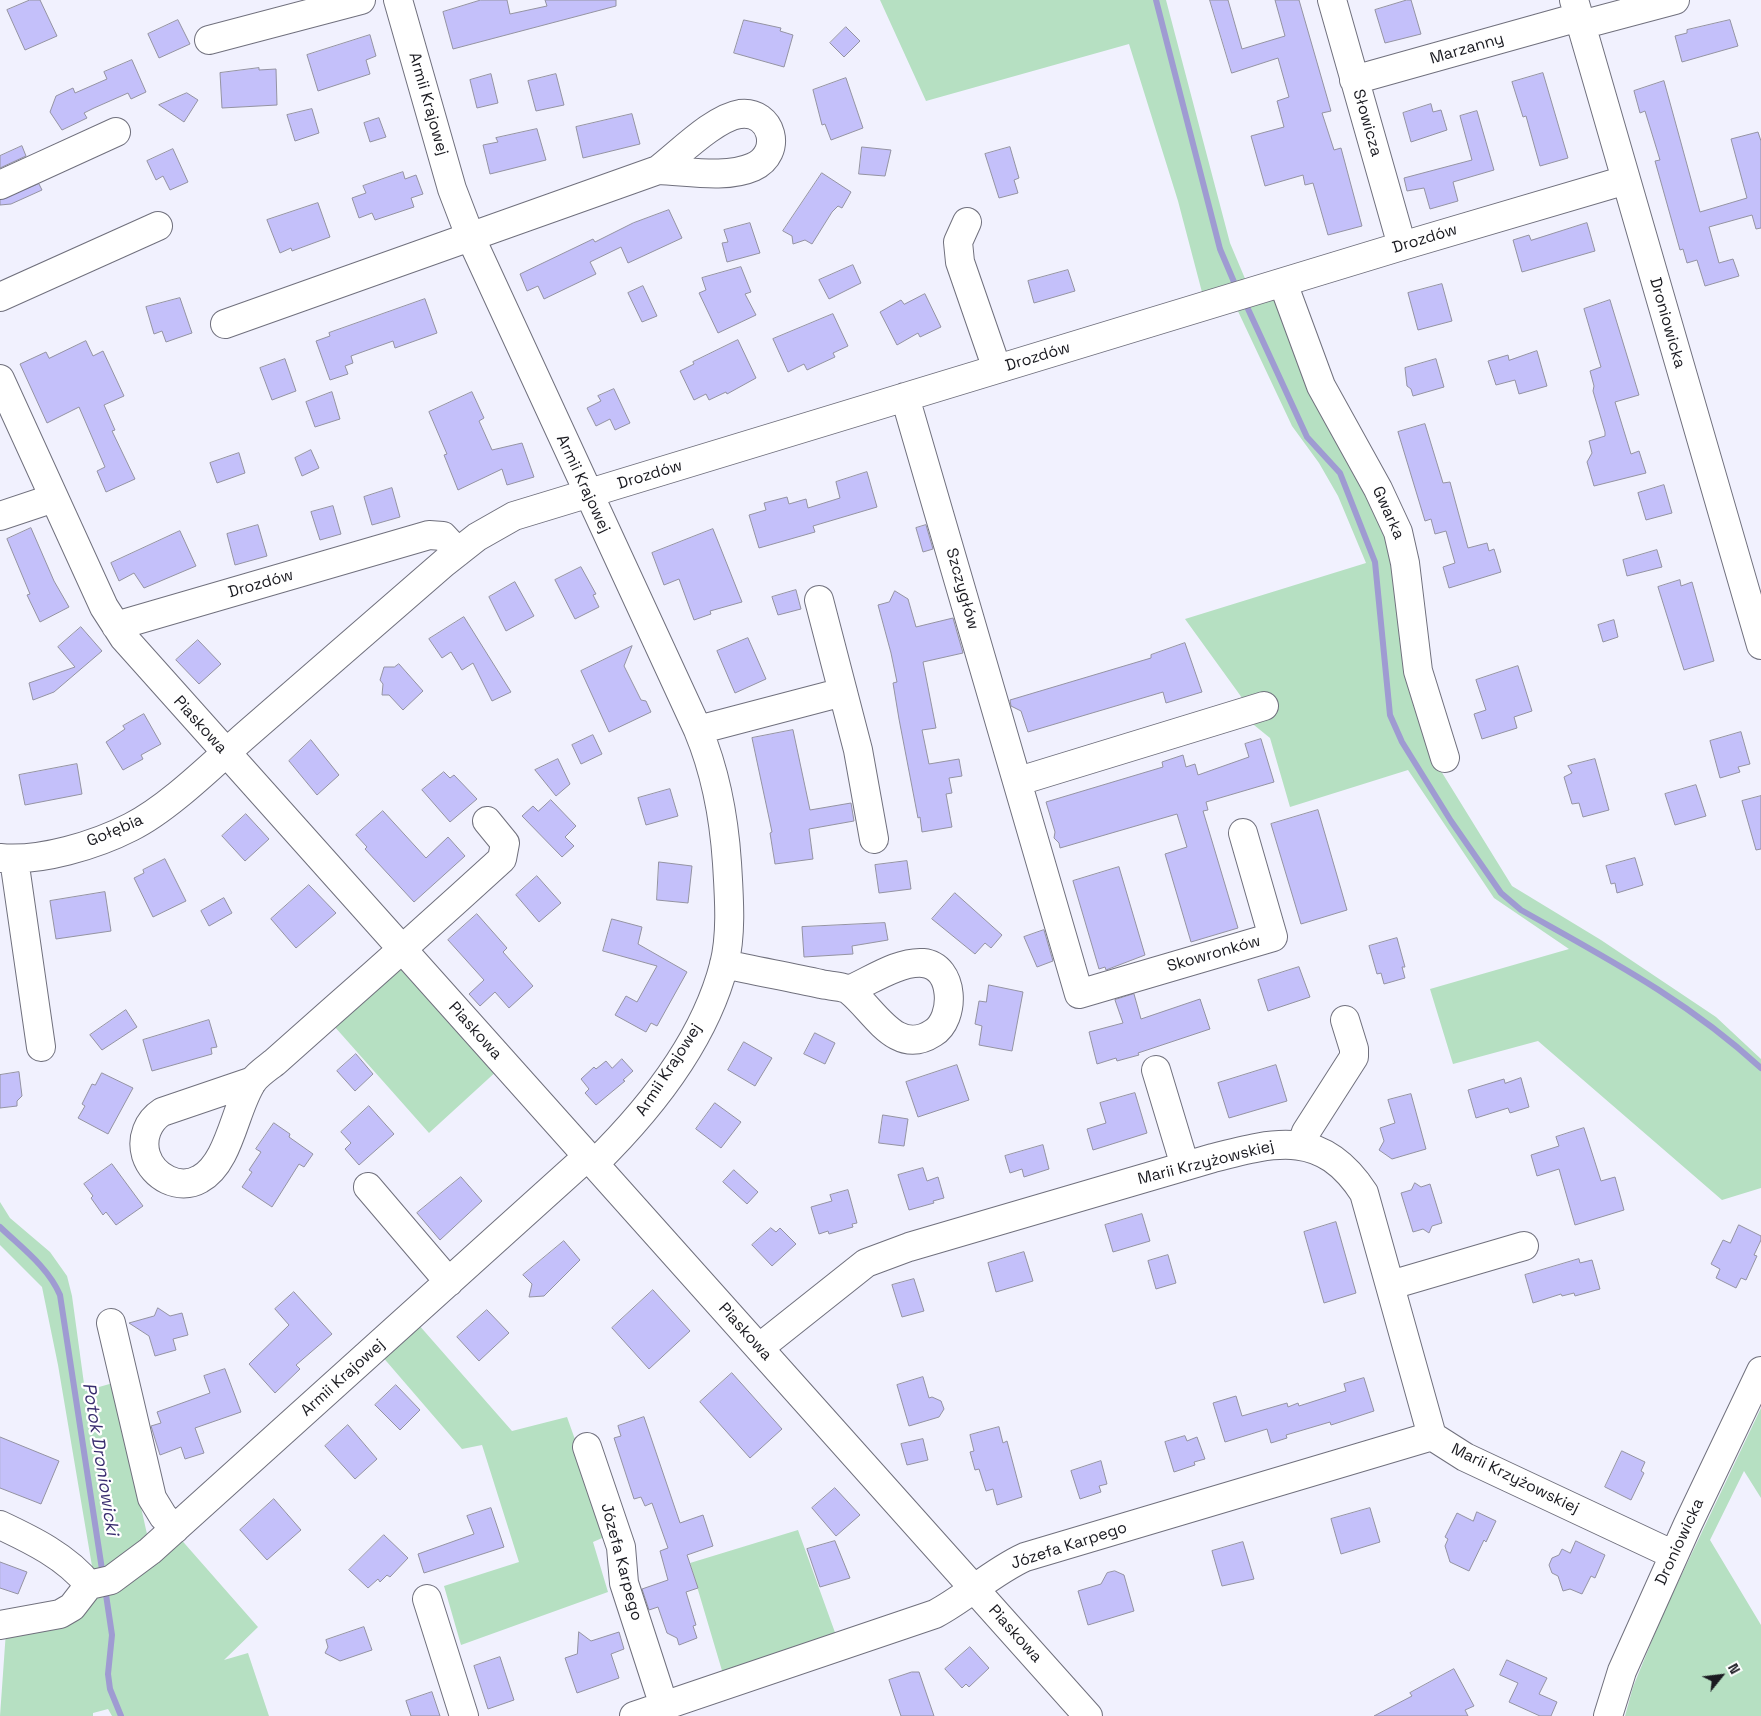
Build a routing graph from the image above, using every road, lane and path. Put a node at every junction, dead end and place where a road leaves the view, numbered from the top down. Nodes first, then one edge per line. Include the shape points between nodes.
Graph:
1 (361, 0) edge
2 (398, 0) edge
3 (1332, 0) edge
4 (1675, 0) edge
5 (1578, 14) edge
6 (209, 40) dead end
7 (1354, 80) junction
8 (116, 132) dead end
9 (658, 170) dead end
10 (1626, 180) junction
11 (0, 185) edge
12 (968, 222) dead end
13 (158, 226) dead end
14 (470, 236) junction
15 (1402, 246) junction
16 (1282, 283) junction
17 (0, 298) edge
18 (225, 324) dead end
19 (997, 369) junction
20 (0, 379) edge
21 (906, 397) junction
22 (588, 494) junction
23 (54, 498) junction
24 (0, 516) edge
25 (458, 552) junction
26 (1751, 574) edge
27 (819, 600) dead end
28 (116, 626) junction
29 (1761, 646) edge
30 (843, 692) junction
31 (1264, 706) dead end
32 (698, 730) junction
33 (226, 753) junction
34 (1446, 758) dead end
35 (1019, 781) junction
36 (487, 821) dead end
37 (1243, 833) dead end
38 (874, 839) dead end
39 (7, 858) edge
40 (402, 949) junction
41 (724, 964) junction
42 (849, 990) dead end
43 (1080, 994) joint
44 (1345, 1020) dead end
45 (41, 1047) dead end
46 (1156, 1070) dead end
47 (253, 1081) dead end
48 (1301, 1146) junction
49 (591, 1160) junction
50 (1185, 1166) junction
51 (368, 1187) dead end
52 (1524, 1246) dead end
53 (449, 1282) junction
54 (1391, 1285) junction
55 (111, 1324) dead end
56 (759, 1348) junction
57 (1761, 1371) edge
58 (1432, 1436) junction
59 (587, 1447) dead end
60 (0, 1525) edge
61 (174, 1529) junction
62 (1674, 1555) junction
63 (100, 1582) junction
64 (975, 1589) junction
65 (427, 1600) dead end
66 (0, 1625) edge
67 (664, 1706) junction
68 (464, 1716) edge
69 (634, 1716) edge
70 (1088, 1716) edge
71 (1608, 1716) edge

1 - 6 street
2 - 14 street, Armii Krajowej via 452,188
3 - 7 street, Słowicza
4 - 5 street, Marzanny
5 - 7 street, Marzanny
5 - 10 street, Droniowicka
7 - 15 street, Słowicza
8 - 11 street
9 - 14 street
10 - 15 street, Drozdów
10 - 26 street, Droniowicka
12 - 19 street via 958,242 960,262
13 - 17 street
14 - 18 street
14 - 22 street, Armii Krajowej
15 - 16 street, Drozdów
16 - 19 street, Drozdów
16 - 34 street, Gwarka via 1318,381 1385,502 1398,532 1405,563 1418,671
19 - 21 street, Drozdów
20 - 23 street, Piaskowa
21 - 22 street, Drozdów
21 - 35 street, Szczygłów
22 - 25 street, Drozdów via 514,516
22 - 32 street, Armii Krajowej
23 - 24 street
23 - 28 street, Piaskowa via 104,607
25 - 28 street, Drozdów via 444,536 429,535
25 - 33 street, Drozdów
26 - 29 street, Droniowicka
27 - 30 street
28 - 33 street, Piaskowa
30 - 32 street
30 - 38 street via 858,750
31 - 35 street
32 - 41 street, Armii Krajowej via 717,791 726,848 728,915
33 - 39 street, Gołębia via 132,827 60,852
33 - 40 street, Piaskowa
35 - 43 street, Szczygłów
36 - 40 street via 505,843 502,859
37 - 43 street, Skowronków via 1273,937
39 - 45 street, Gołębia
40 - 47 street
40 - 49 street, Piaskowa
41 - 42 street
41 - 49 street, Armii Krajowej via 709,1007 684,1054 638,1119
44 - 48 street via 1354,1057 1306,1132
46 - 50 street
48 - 50 street, Marii Krzyżowskiej via 1262,1146
48 - 54 street, Marii Krzyżowskiej via 1338,1161 1353,1176 1364,1194
49 - 53 street, Armii Krajowej
49 - 56 street, Piaskowa
50 - 56 street, Marii Krzyżowskiej via 866,1262
51 - 53 street
52 - 54 street
53 - 61 street, Armii Krajowej
54 - 58 street, Marii Krzyżowskiej
55 - 61 street via 152,1498
56 - 64 street, Piaskowa
57 - 62 street, Droniowicka
58 - 62 street, Marii Krzyżowskiej via 1465,1457
58 - 64 street, Józefa Karpego via 1025,1556
59 - 67 street, Józefa Karpego via 621,1547 624,1583
60 - 63 street
61 - 63 street, Armii Krajowej
62 - 71 street, Droniowicka via 1622,1671
63 - 66 street, Armii Krajowej via 60,1614
64 - 67 street, Józefa Karpego via 935,1614
64 - 70 street, Piaskowa
65 - 68 street
67 - 69 street, Józefa Karpego

